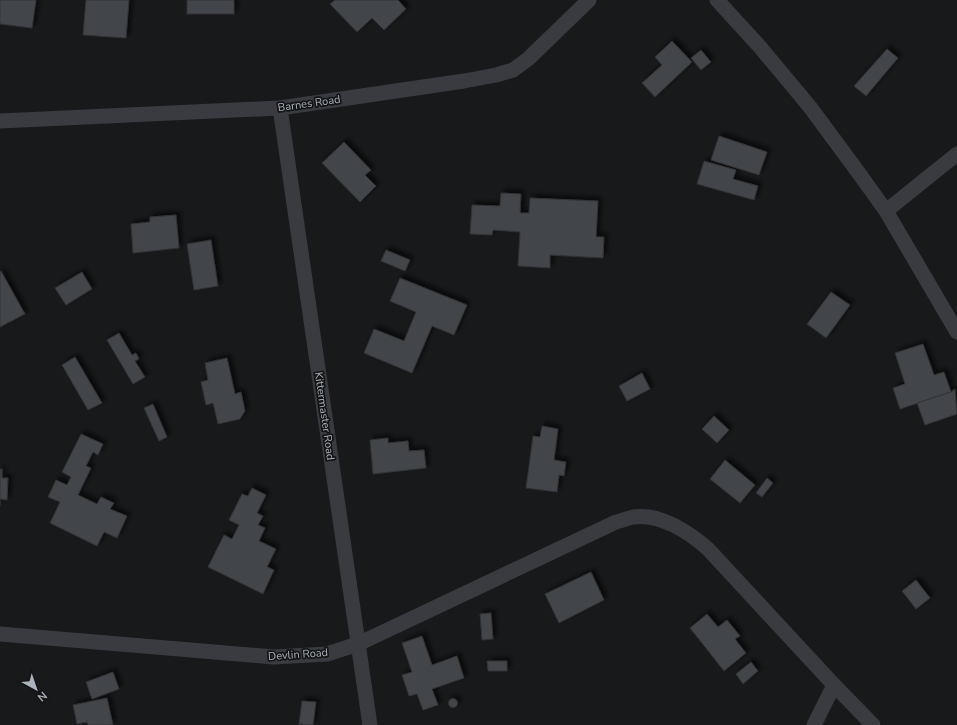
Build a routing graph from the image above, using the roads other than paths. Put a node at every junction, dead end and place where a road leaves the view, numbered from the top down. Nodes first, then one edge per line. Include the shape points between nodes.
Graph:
1 (589, 0) edge
2 (717, 0) edge
3 (280, 108) junction
4 (0, 121) edge
5 (957, 154) edge
6 (886, 211) junction
7 (957, 332) edge
8 (0, 634) edge
9 (358, 644) junction
10 (834, 685) junction
11 (370, 725) edge
12 (814, 725) edge
13 (873, 725) edge

1 - 3 street, Barnes Road via 544,45 513,70 464,81
2 - 6 street via 810,107
3 - 4 street, Barnes Road
3 - 9 street, Kittermaster Road
5 - 6 street
6 - 7 street
8 - 9 street, Devlin Road via 274,657 327,654
9 - 10 street, Devlin Road via 616,522 634,517 653,517 694,536
9 - 11 street, Kittermaster Road
10 - 12 street
10 - 13 street, Devlin Road

